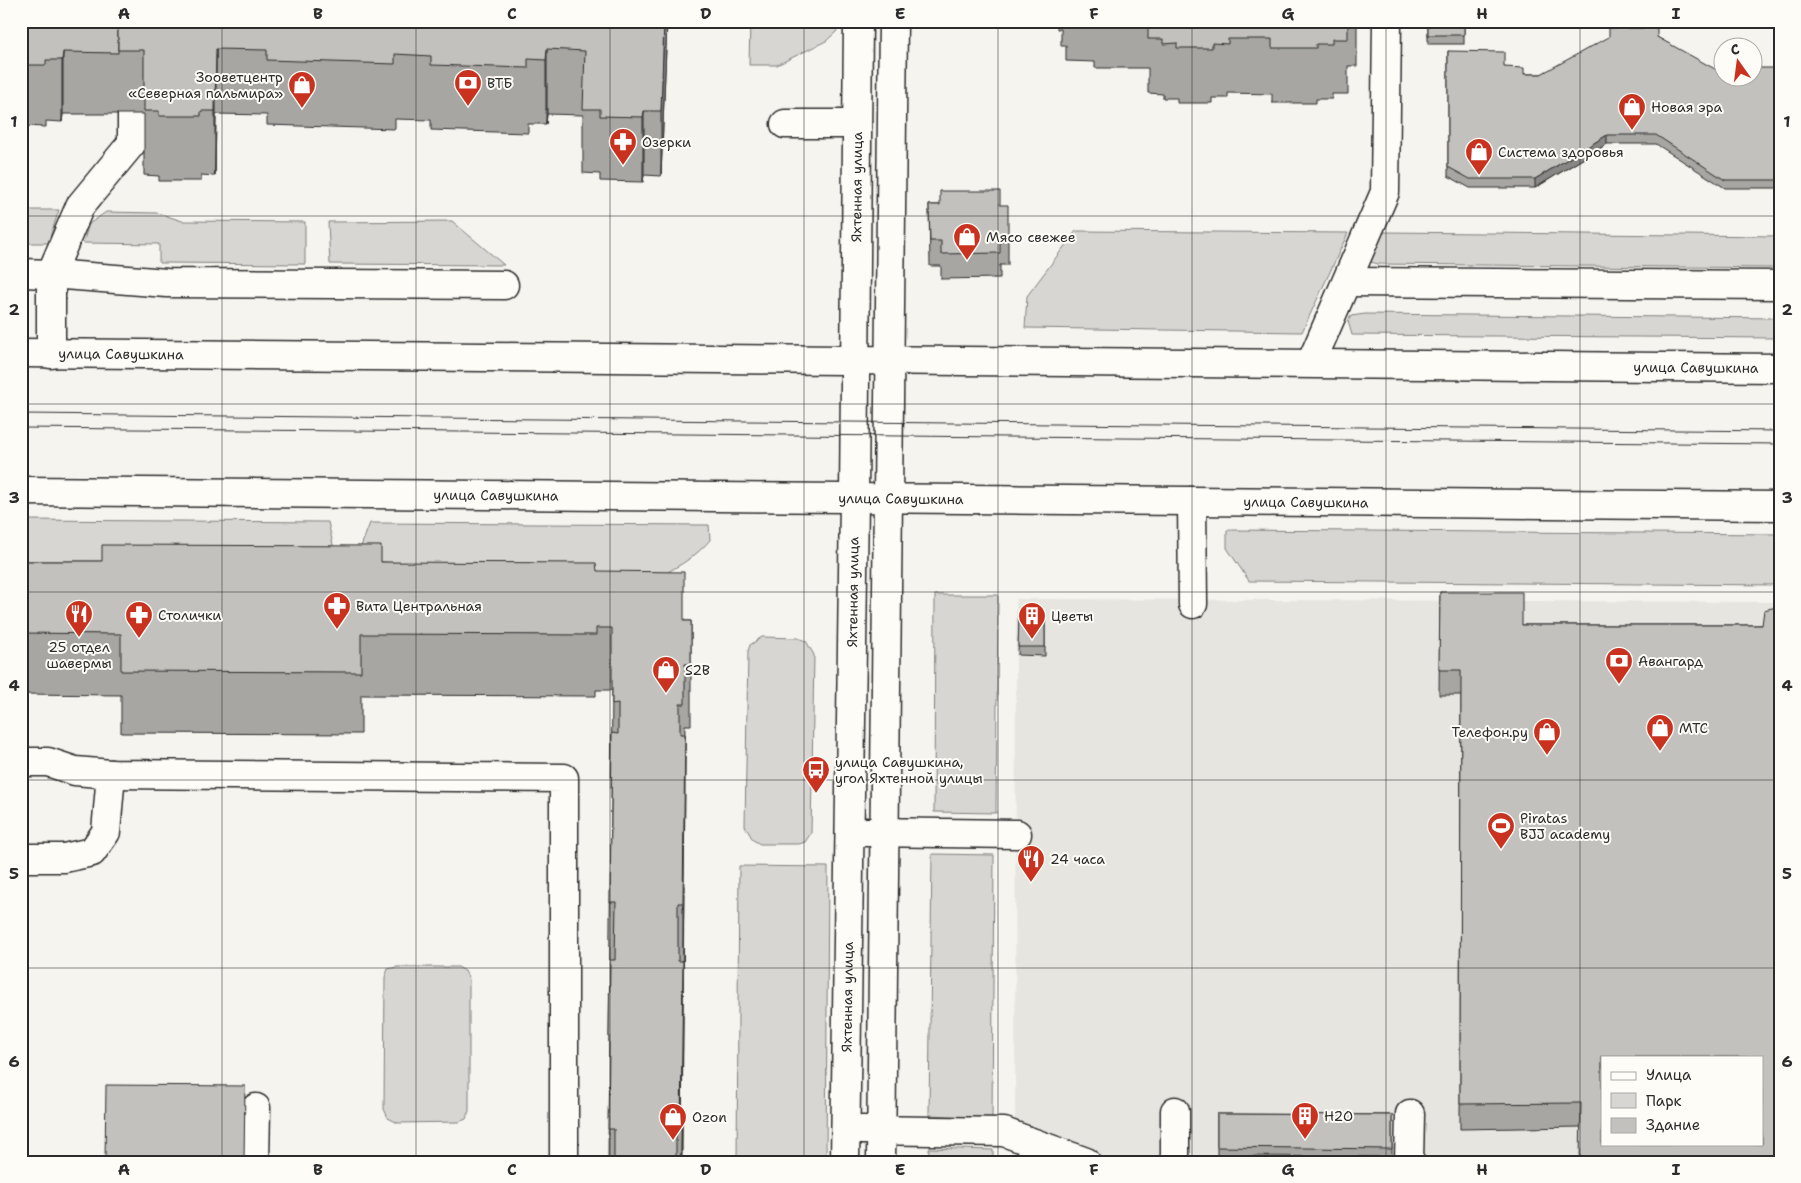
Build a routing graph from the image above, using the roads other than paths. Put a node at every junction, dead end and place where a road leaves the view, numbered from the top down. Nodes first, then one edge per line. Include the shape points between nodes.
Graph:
1 (858, 21) edge
2 (893, 21) edge
3 (1387, 21) edge
4 (132, 114) dead end
5 (785, 124) dead end
6 (857, 124) junction
7 (21, 273) edge
8 (51, 274) junction
9 (1347, 282) junction
10 (504, 285) dead end
11 (1780, 285) edge
12 (21, 354) edge
13 (51, 354) junction
14 (855, 361) junction
15 (889, 361) junction
16 (1311, 363) junction
17 (1780, 368) edge
18 (21, 491) edge
19 (888, 498) junction
20 (854, 499) junction
21 (1192, 501) junction
22 (1780, 506) edge
23 (1193, 604) dead end
24 (21, 762) edge
25 (111, 774) junction
26 (849, 832) junction
27 (884, 832) junction
28 (1017, 834) dead end
29 (21, 858) edge
30 (256, 1108) dead end
31 (1175, 1111) dead end
32 (1410, 1114) dead end
33 (845, 1130) junction
34 (881, 1130) junction
35 (256, 1162) edge
36 (564, 1162) edge
37 (845, 1162) edge
38 (881, 1162) edge
39 (1086, 1162) edge
40 (1176, 1162) edge
41 (1409, 1162) edge

1 - 6 main road, Яхтенная улица
2 - 15 main road
3 - 9 main road via 1385,192
4 - 8 main road via 132,143 80,206
5 - 6 main road
6 - 14 main road, Яхтенная улица
7 - 8 main road
8 - 10 main road via 167,284
8 - 13 main road
9 - 11 main road
9 - 16 main road
12 - 13 main road, улица Савушкина
13 - 14 main road, улица Савушкина
14 - 15 main road, улица Савушкина
14 - 20 main road, Яхтенная улица
15 - 16 main road, улица Савушкина
15 - 19 main road
16 - 17 main road, улица Савушкина
18 - 20 main road, улица Савушкина
19 - 20 main road, улица Савушкина
19 - 21 main road, улица Савушкина
19 - 27 main road
20 - 26 main road, Яхтенная улица
21 - 22 main road, улица Савушкина
21 - 23 main road
24 - 25 main road via 48,762 75,771
25 - 29 main road via 106,832 92,852 64,858
25 - 36 main road via 564,778
26 - 27 main road
26 - 33 main road, Яхтенная улица
27 - 28 main road
27 - 34 main road
30 - 35 main road
31 - 40 main road
32 - 41 main road
33 - 34 main road
33 - 37 main road, Яхтенная улица
34 - 38 main road
34 - 39 main road via 1004,1132

